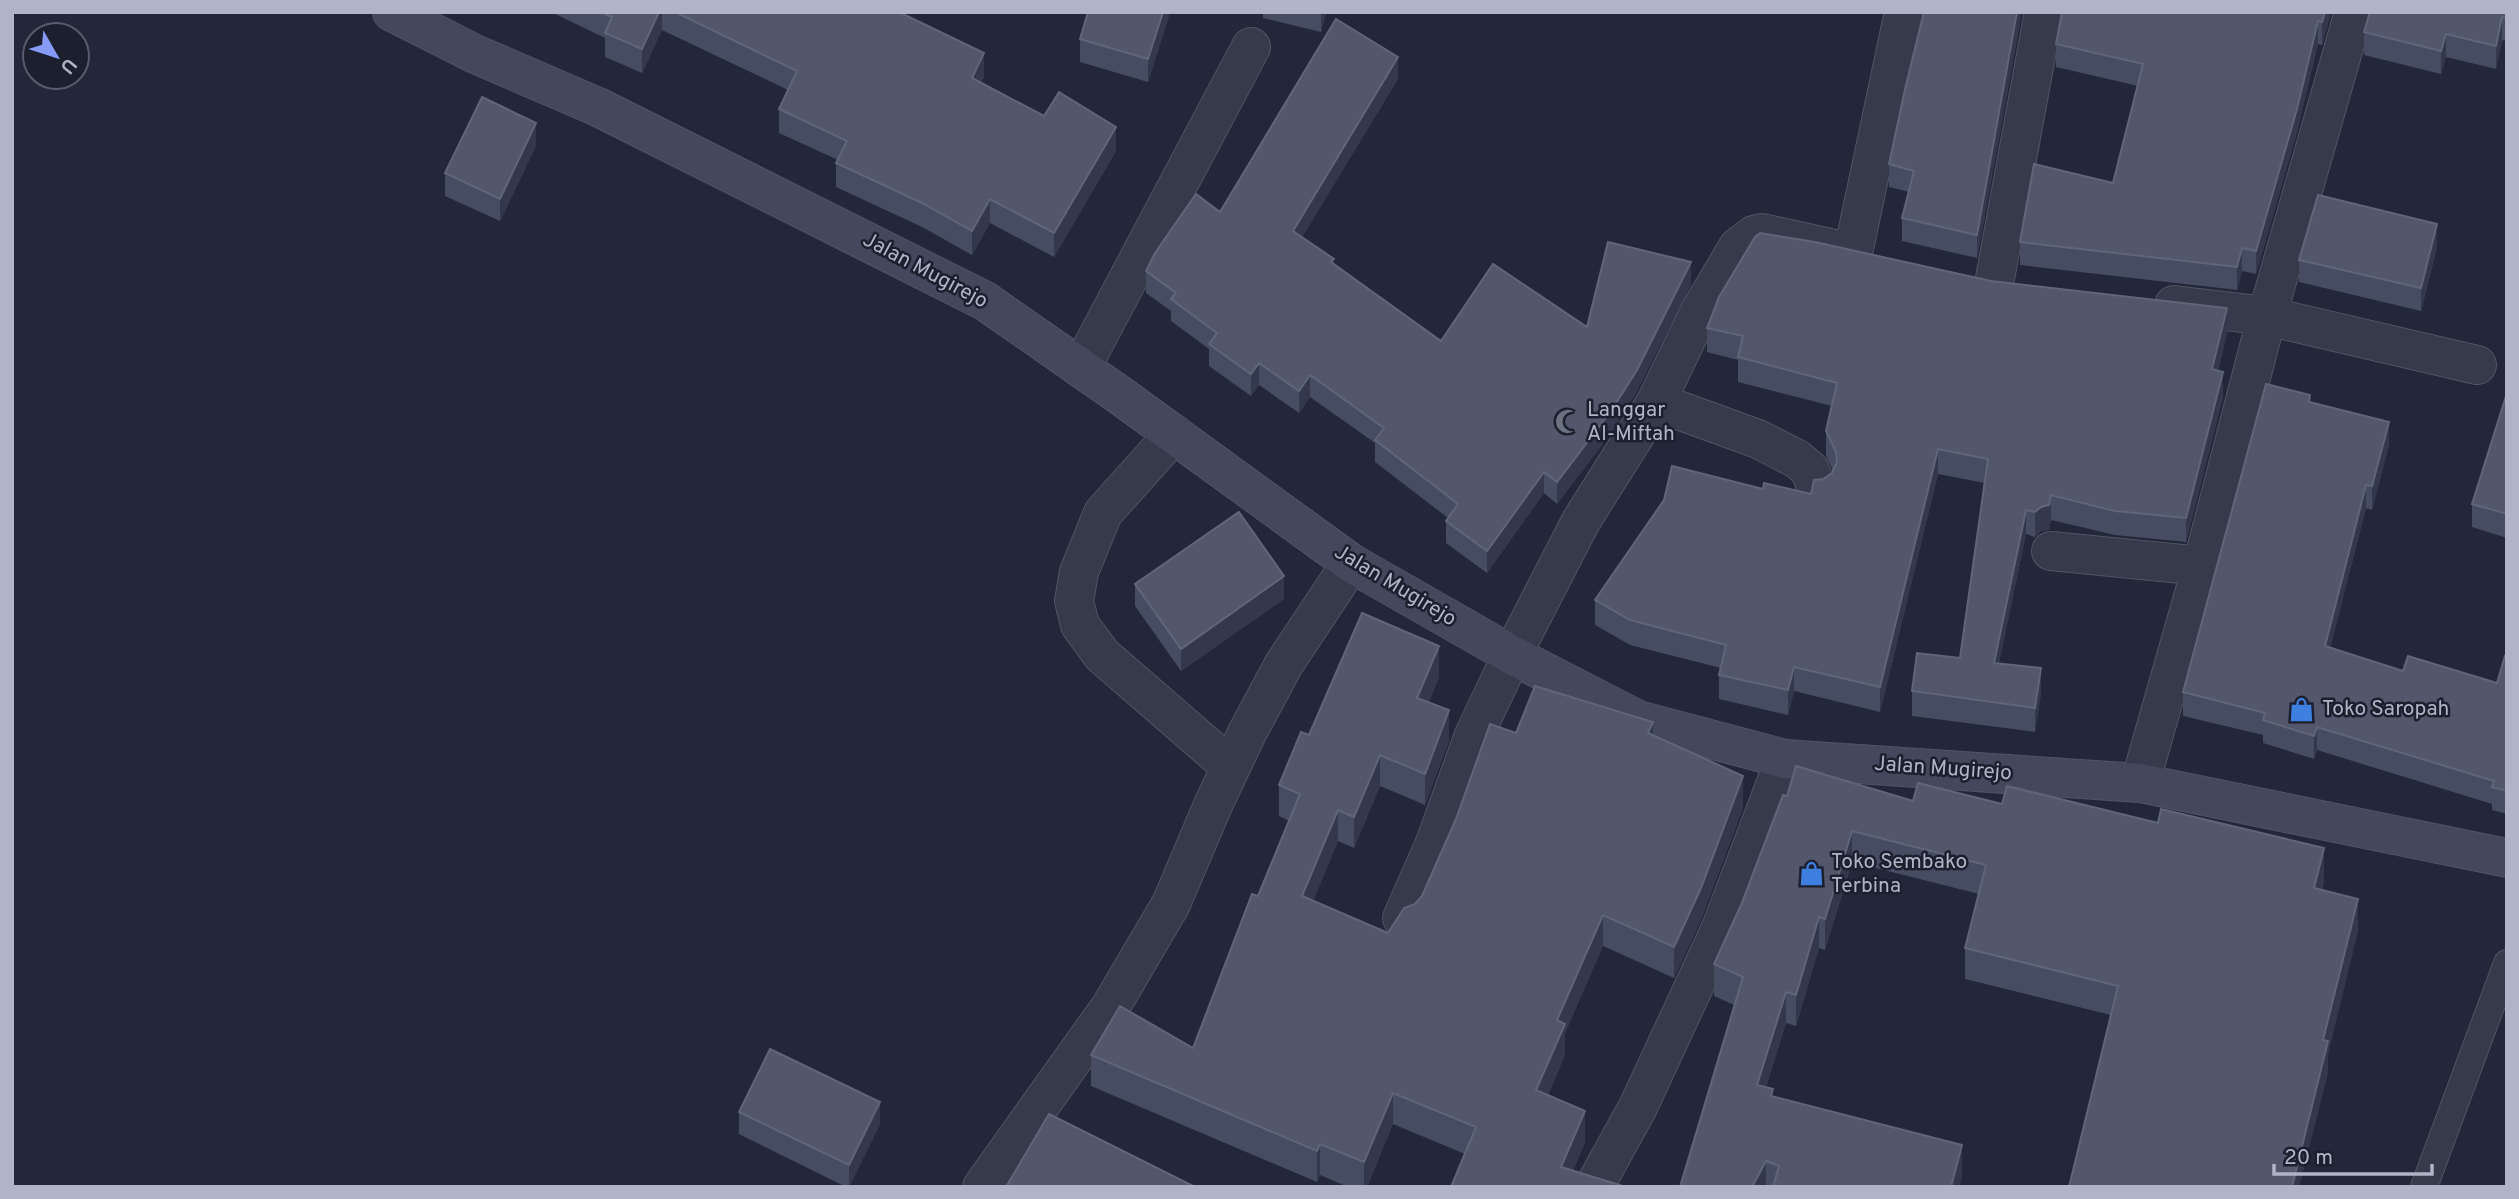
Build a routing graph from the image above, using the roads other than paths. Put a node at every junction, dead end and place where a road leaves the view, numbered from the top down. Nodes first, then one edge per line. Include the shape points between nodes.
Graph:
1 (392, 12) edge
2 (1903, 12) edge
3 (2044, 12) edge
4 (2354, 12) edge
5 (1251, 47) dead end
6 (1853, 253) junction
7 (1892, 262) edge
8 (1955, 276) edge
9 (1994, 284) junction
10 (2035, 289) edge
11 (2144, 301) edge
12 (2267, 316) junction
13 (2477, 365) dead end
14 (1081, 368) junction
15 (1657, 402) junction
16 (1174, 434) junction
17 (1815, 484) edge
18 (2051, 551) dead end
19 (1351, 563) junction
20 (2202, 566) junction
21 (1512, 655) junction
22 (1786, 759) junction
23 (1231, 767) junction
24 (2140, 783) junction
25 (2507, 858) edge
26 (1402, 918) edge
27 (2507, 963) edge
28 (982, 1187) edge
29 (1594, 1187) edge
30 (2424, 1187) edge

1 - 14 street, Jalan Mugirejo via 598,107 973,295
2 - 6 street
3 - 9 street
4 - 12 street
5 - 14 street
6 - 7 street
6 - 15 street via 1769,234 1746,240 1700,311
8 - 9 street
9 - 10 street
11 - 12 street
12 - 13 street
12 - 20 street
14 - 16 street, Jalan Mugirejo
15 - 17 street via 1758,439 1797,459 1810,470
15 - 21 street via 1581,521
16 - 19 street, Jalan Mugirejo
16 - 23 street via 1103,513 1079,572 1074,601 1080,625 1102,655
18 - 20 street
19 - 21 street, Jalan Mugirejo
19 - 23 street via 1284,664
20 - 24 street
21 - 22 street, Jalan Mugirejo via 1638,720
21 - 26 street
22 - 24 street, Jalan Mugirejo
22 - 29 street via 1721,928 1638,1107
23 - 28 street via 1171,904 1111,1006
24 - 25 street, Jalan Mugirejo
27 - 30 lane

